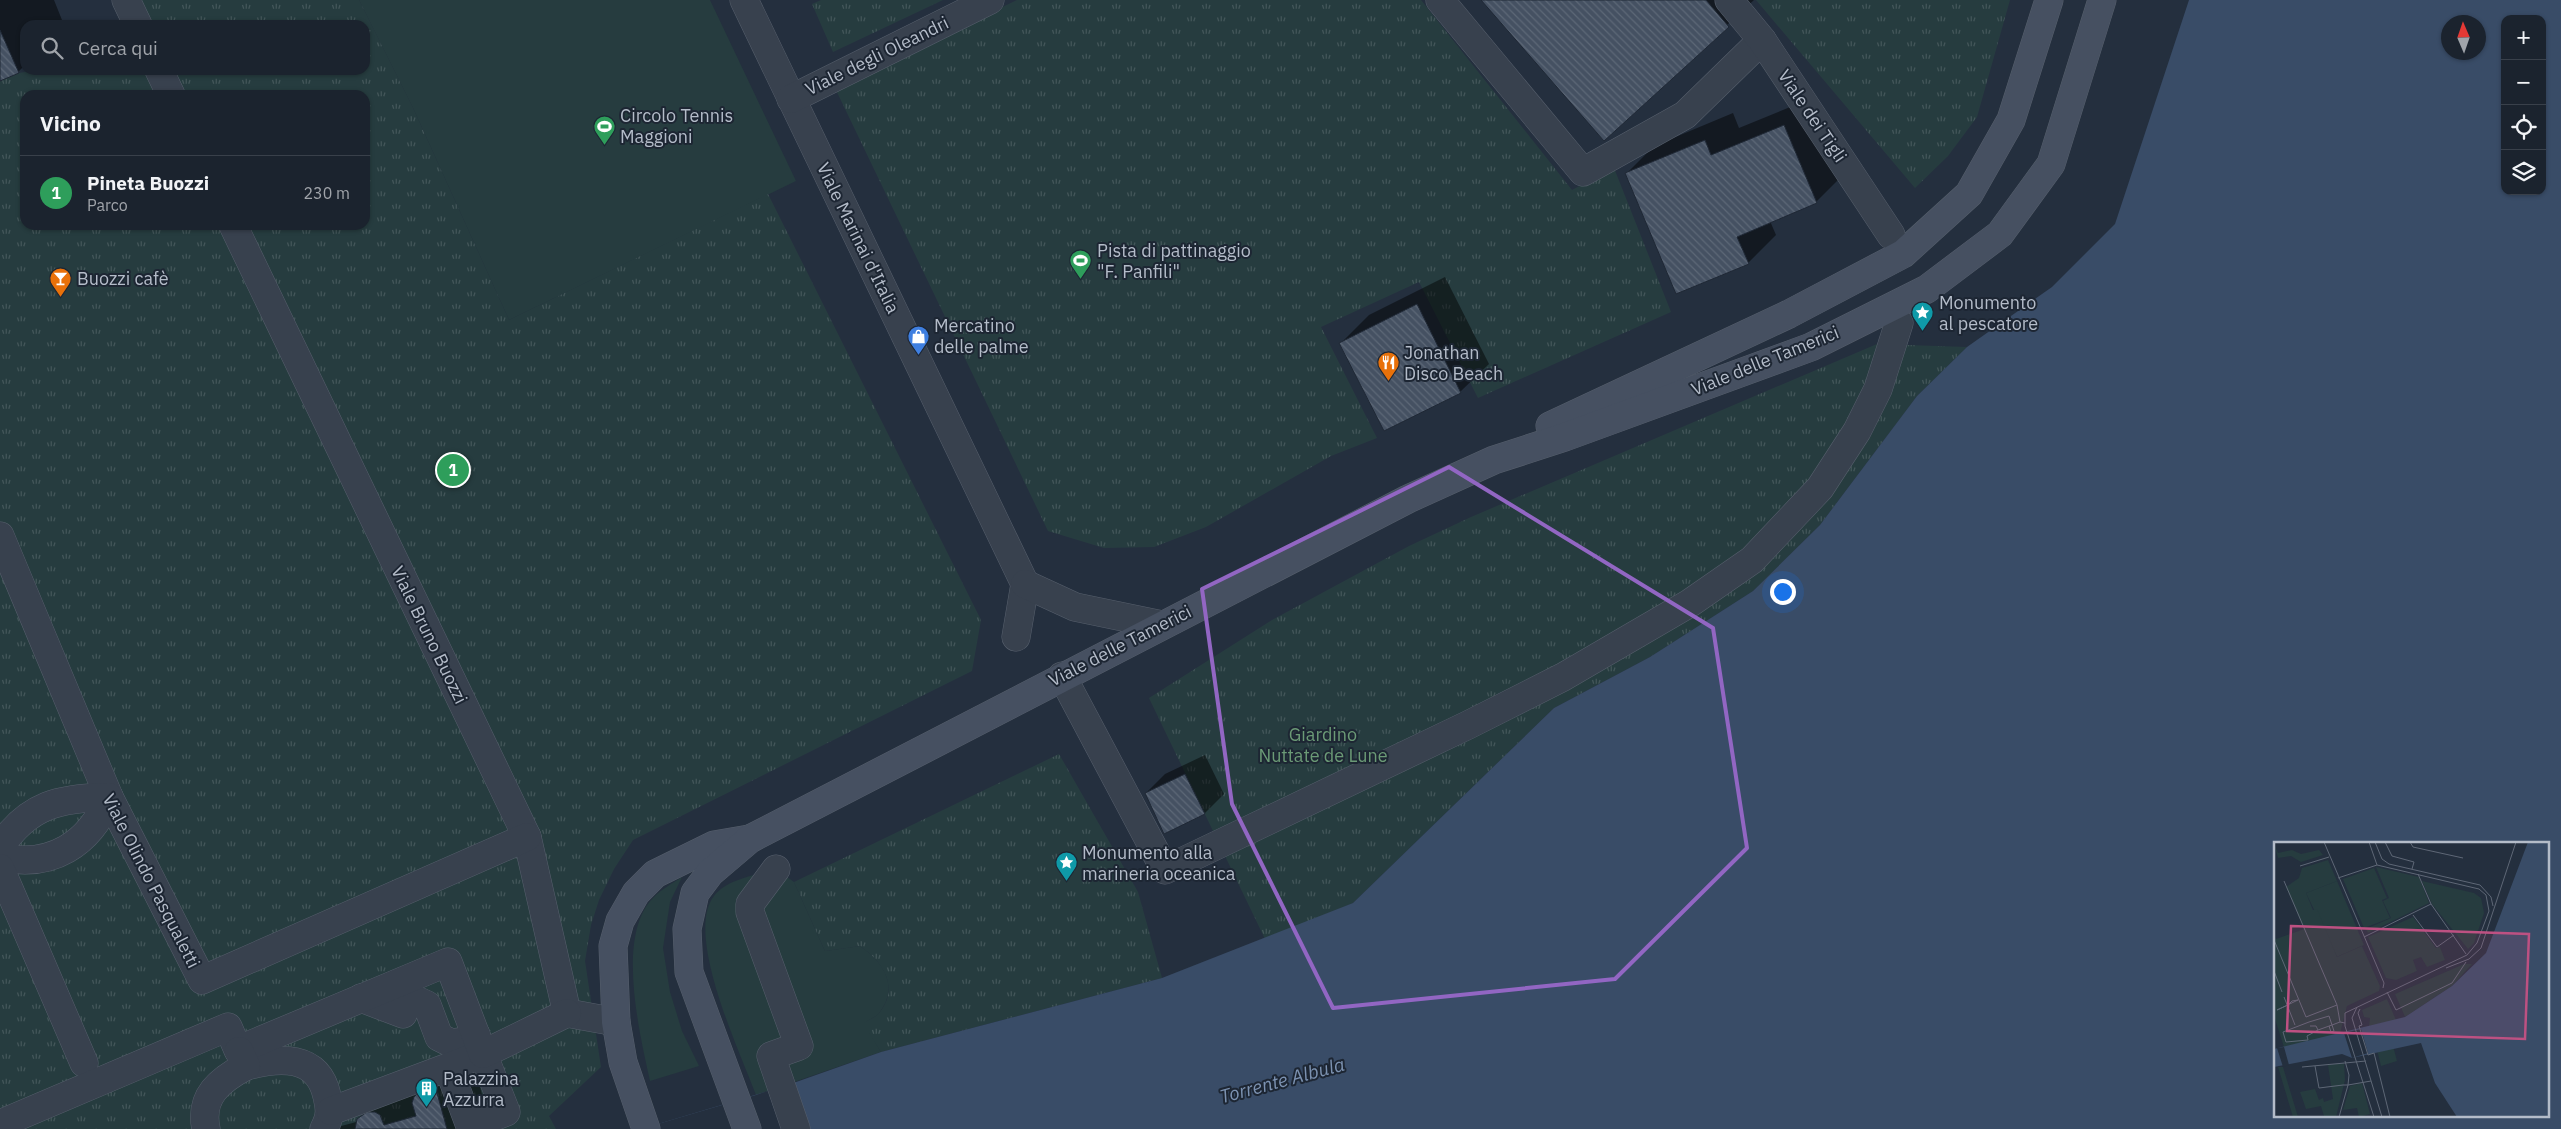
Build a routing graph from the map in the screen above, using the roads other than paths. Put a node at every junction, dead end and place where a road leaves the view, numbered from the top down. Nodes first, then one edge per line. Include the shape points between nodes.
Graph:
1 (126, 0) edge
2 (744, 0) edge
3 (990, 0) edge
4 (1440, 0) edge
5 (1729, 0) edge
6 (2049, 0) edge
7 (2102, 0) edge
8 (136, 20) edge
9 (1762, 40) junction
10 (161, 75) edge
11 (169, 90) edge
12 (791, 98) junction
13 (235, 230) edge
14 (1891, 235) dead end
15 (1899, 323) dead end
16 (1494, 460) junction
17 (0, 536) edge
18 (1025, 584) junction
19 (1162, 625) junction
20 (1016, 637) dead end
21 (1062, 676) junction
22 (109, 797) junction
23 (526, 837) junction
24 (750, 839) junction
25 (0, 847) edge
26 (0, 856) edge
27 (0, 868) edge
28 (776, 870) dead end
29 (361, 998) junction
30 (568, 1013) junction
31 (616, 1022) junction
32 (479, 1044) junction
33 (242, 1058) junction
34 (84, 1063) dead end
35 (448, 1067) junction
36 (328, 1120) edge
37 (0, 1124) edge
38 (644, 1124) edge
39 (206, 1129) edge
40 (747, 1129) edge
41 (796, 1129) edge

1 - 8 street
2 - 12 street, Viale Marinai d'Italia
3 - 12 street, Viale degli Oleandri
4 - 9 street via 1583,172 1685,115
5 - 9 street, Viale dei Tigli
6 - 16 street, Viale delle Tamerici via 2011,120 1969,194 1902,254 1789,314 1554,424
7 - 16 street, Viale delle Tamerici via 2051,164 2000,234 1971,256 1927,289 1811,347
9 - 14 street, Viale dei Tigli
10 - 11 street
12 - 18 street, Viale Marinai d'Italia
13 - 23 street, Viale Bruno Buozzi
15 - 21 street via 1878,389 1856,431 1820,488 1752,560 1690,603 1563,677 1165,870
16 - 19 street, Viale delle Tamerici via 1408,499
17 - 22 street, Viale Olindo Pasqualetti
18 - 19 street via 1075,608
18 - 20 street
19 - 21 street, Viale delle Tamerici
21 - 24 street, Viale delle Tamerici
22 - 23 street, Viale Olindo Pasqualetti via 202,980
22 - 25 street via 74,798 38,809 12,828
22 - 26 street via 100,818 76,844 32,859
23 - 30 street, Viale Bruno Buozzi
24 - 31 street, Viale delle Tamerici via 714,845 655,874 636,893 620,921 613,946
24 - 40 street, Viale delle Tamerici via 710,873 695,893 687,929 689,972
27 - 34 street
28 - 41 street via 750,904 799,1046 771,1056
29 - 32 street via 403,1014 410,997 427,1005 439,1037 450,1043
29 - 32 street via 448,962
29 - 33 street
30 - 31 street
30 - 32 street
31 - 38 street, Viale delle Tamerici via 623,1062
32 - 35 street
32 - 35 street via 506,1112 470,1126
33 - 36 street via 285,1059 306,1065 320,1076 325,1087
33 - 37 street via 228,1027
33 - 39 street via 214,1089 207,1103
35 - 36 street

